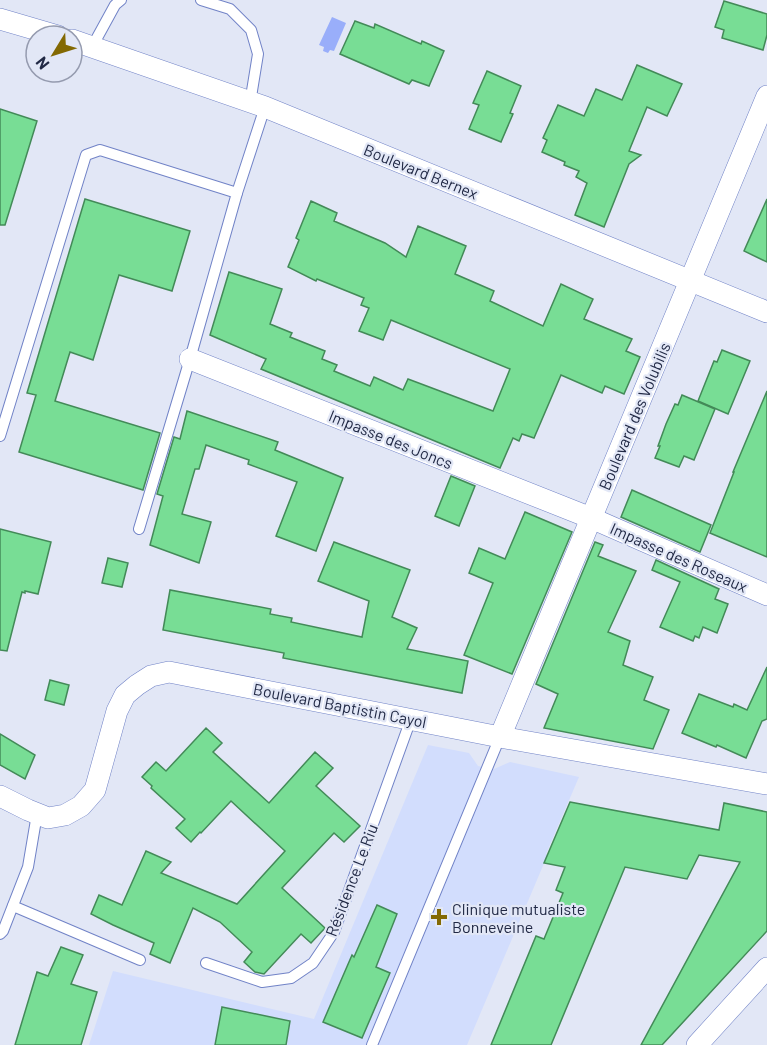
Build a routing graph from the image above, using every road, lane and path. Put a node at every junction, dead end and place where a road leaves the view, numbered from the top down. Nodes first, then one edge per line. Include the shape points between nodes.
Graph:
1 (121, 0) edge
2 (201, 0) edge
3 (0, 19) edge
4 (24, 26) edge
5 (84, 44) edge
6 (92, 46) junction
7 (767, 96) edge
8 (257, 105) junction
9 (237, 193) junction
10 (691, 280) junction
11 (767, 312) edge
12 (190, 359) junction
13 (0, 436) edge
14 (591, 518) junction
15 (139, 529) dead end
16 (767, 595) edge
17 (411, 719) junction
18 (501, 737) junction
19 (767, 784) edge
20 (0, 796) edge
21 (37, 814) junction
22 (13, 906) junction
23 (0, 934) edge
24 (140, 960) dead end
25 (206, 963) dead end
26 (767, 968) edge
27 (372, 1045) edge
28 (697, 1045) edge

1 - 6 lane
2 - 8 lane via 230,9 251,30 258,54
3 - 4 street
5 - 6 street, Boulevard Bernex
6 - 8 street, Boulevard Bernex
7 - 10 street, Boulevard des Volubilis
8 - 9 lane
8 - 10 street, Boulevard Bernex
9 - 12 lane
9 - 13 lane via 100,150 86,155
10 - 11 street, Boulevard Bernex
10 - 14 street, Boulevard des Volubilis
12 - 14 street, Impasse des Joncs
12 - 15 lane
14 - 16 street, Impasse des Roseaux
14 - 18 street, Boulevard des Volubilis
17 - 18 street, Boulevard Baptistin Cayol
17 - 21 street, Boulevard Baptistin Cayol via 169,672 151,676 125,695 94,790 81,806 65,815 48,818
17 - 25 lane, Résidence Le Riu via 334,932 313,963 291,978 262,982
18 - 19 street, Boulevard Baptistin Cayol
18 - 27 lane
20 - 21 street, Boulevard Baptistin Cayol
21 - 22 lane via 28,867
22 - 23 lane
22 - 24 lane
26 - 28 street

